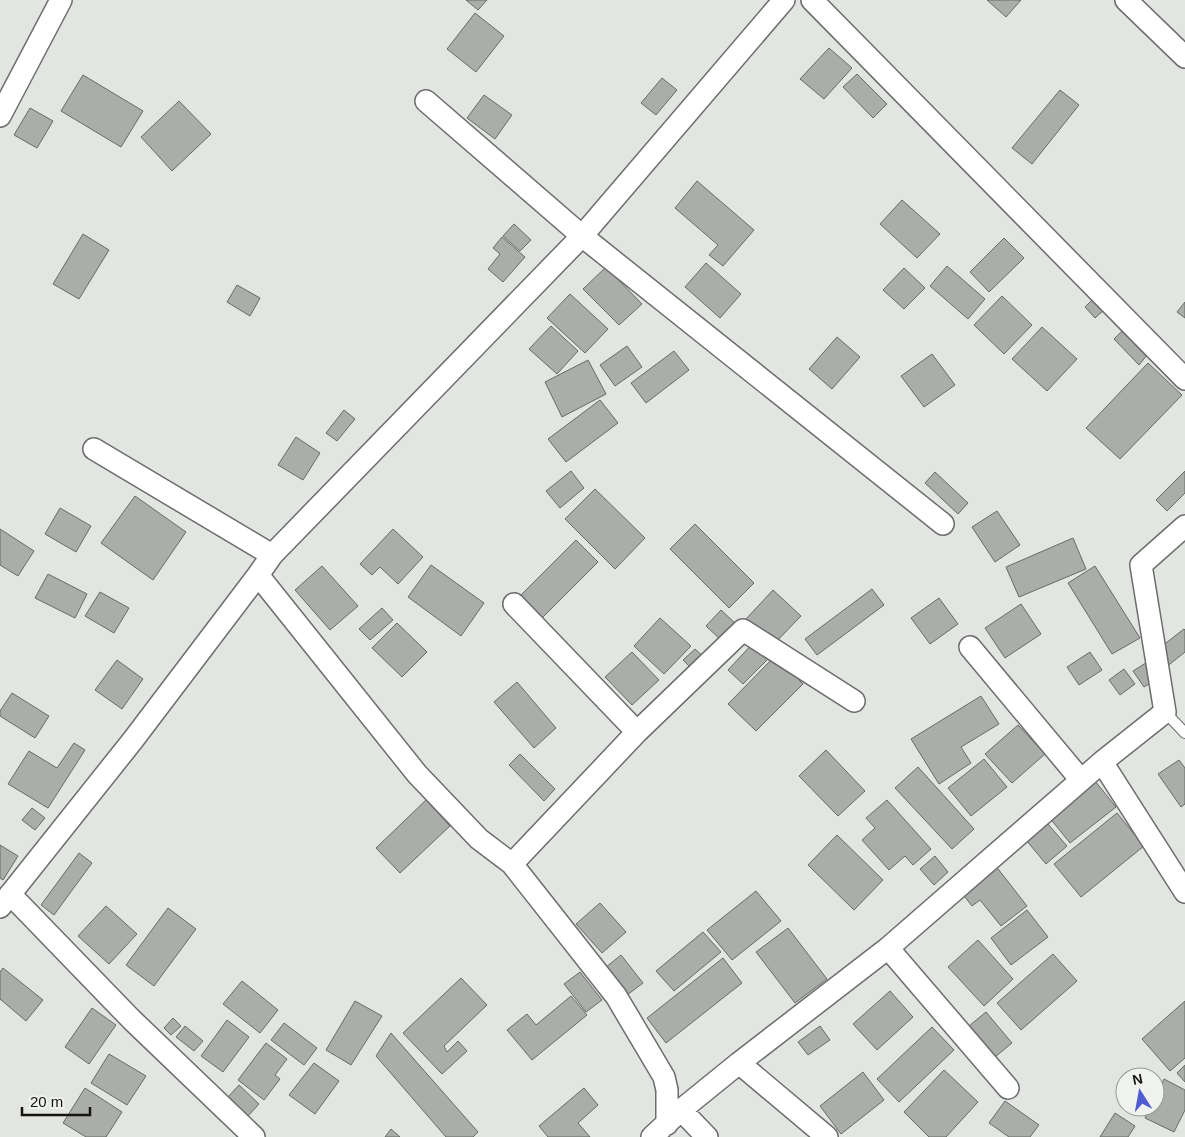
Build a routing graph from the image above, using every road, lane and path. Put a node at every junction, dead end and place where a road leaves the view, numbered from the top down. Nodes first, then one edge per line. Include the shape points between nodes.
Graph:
1 (61, 0) edge
2 (784, 0) edge
3 (812, 0) edge
4 (1126, 0) edge
5 (1185, 57) edge
6 (426, 101) dead end
7 (0, 116) edge
8 (582, 236) junction
9 (1185, 379) edge
10 (94, 449) dead end
11 (943, 524) dead end
12 (1185, 526) edge
13 (272, 555) junction
14 (258, 575) junction
15 (514, 604) dead end
16 (970, 647) dead end
17 (854, 701) dead end
18 (1165, 712) junction
19 (637, 732) junction
20 (1185, 733) edge
21 (1102, 762) junction
22 (1081, 780) junction
23 (512, 864) junction
24 (1185, 892) edge
25 (5, 901) edge
26 (888, 948) junction
27 (739, 1063) junction
28 (1008, 1088) dead end
29 (667, 1124) edge
30 (254, 1137) edge
31 (707, 1137) edge
32 (827, 1137) edge

1 - 7 street
2 - 8 street
3 - 9 street
4 - 5 street
6 - 8 street
8 - 11 street
8 - 13 street
10 - 13 street
12 - 18 street via 1141,565
13 - 14 street
14 - 23 street via 417,774 479,839
14 - 25 street
15 - 19 street
16 - 22 street
17 - 19 street via 744,630
18 - 20 lane
18 - 21 street
19 - 23 street
21 - 22 street
21 - 24 street
22 - 26 street
23 - 29 street via 626,1012 664,1077 668,1090
25 - 30 street
26 - 27 street
26 - 28 street
27 - 29 street
27 - 32 street
29 - 31 street

